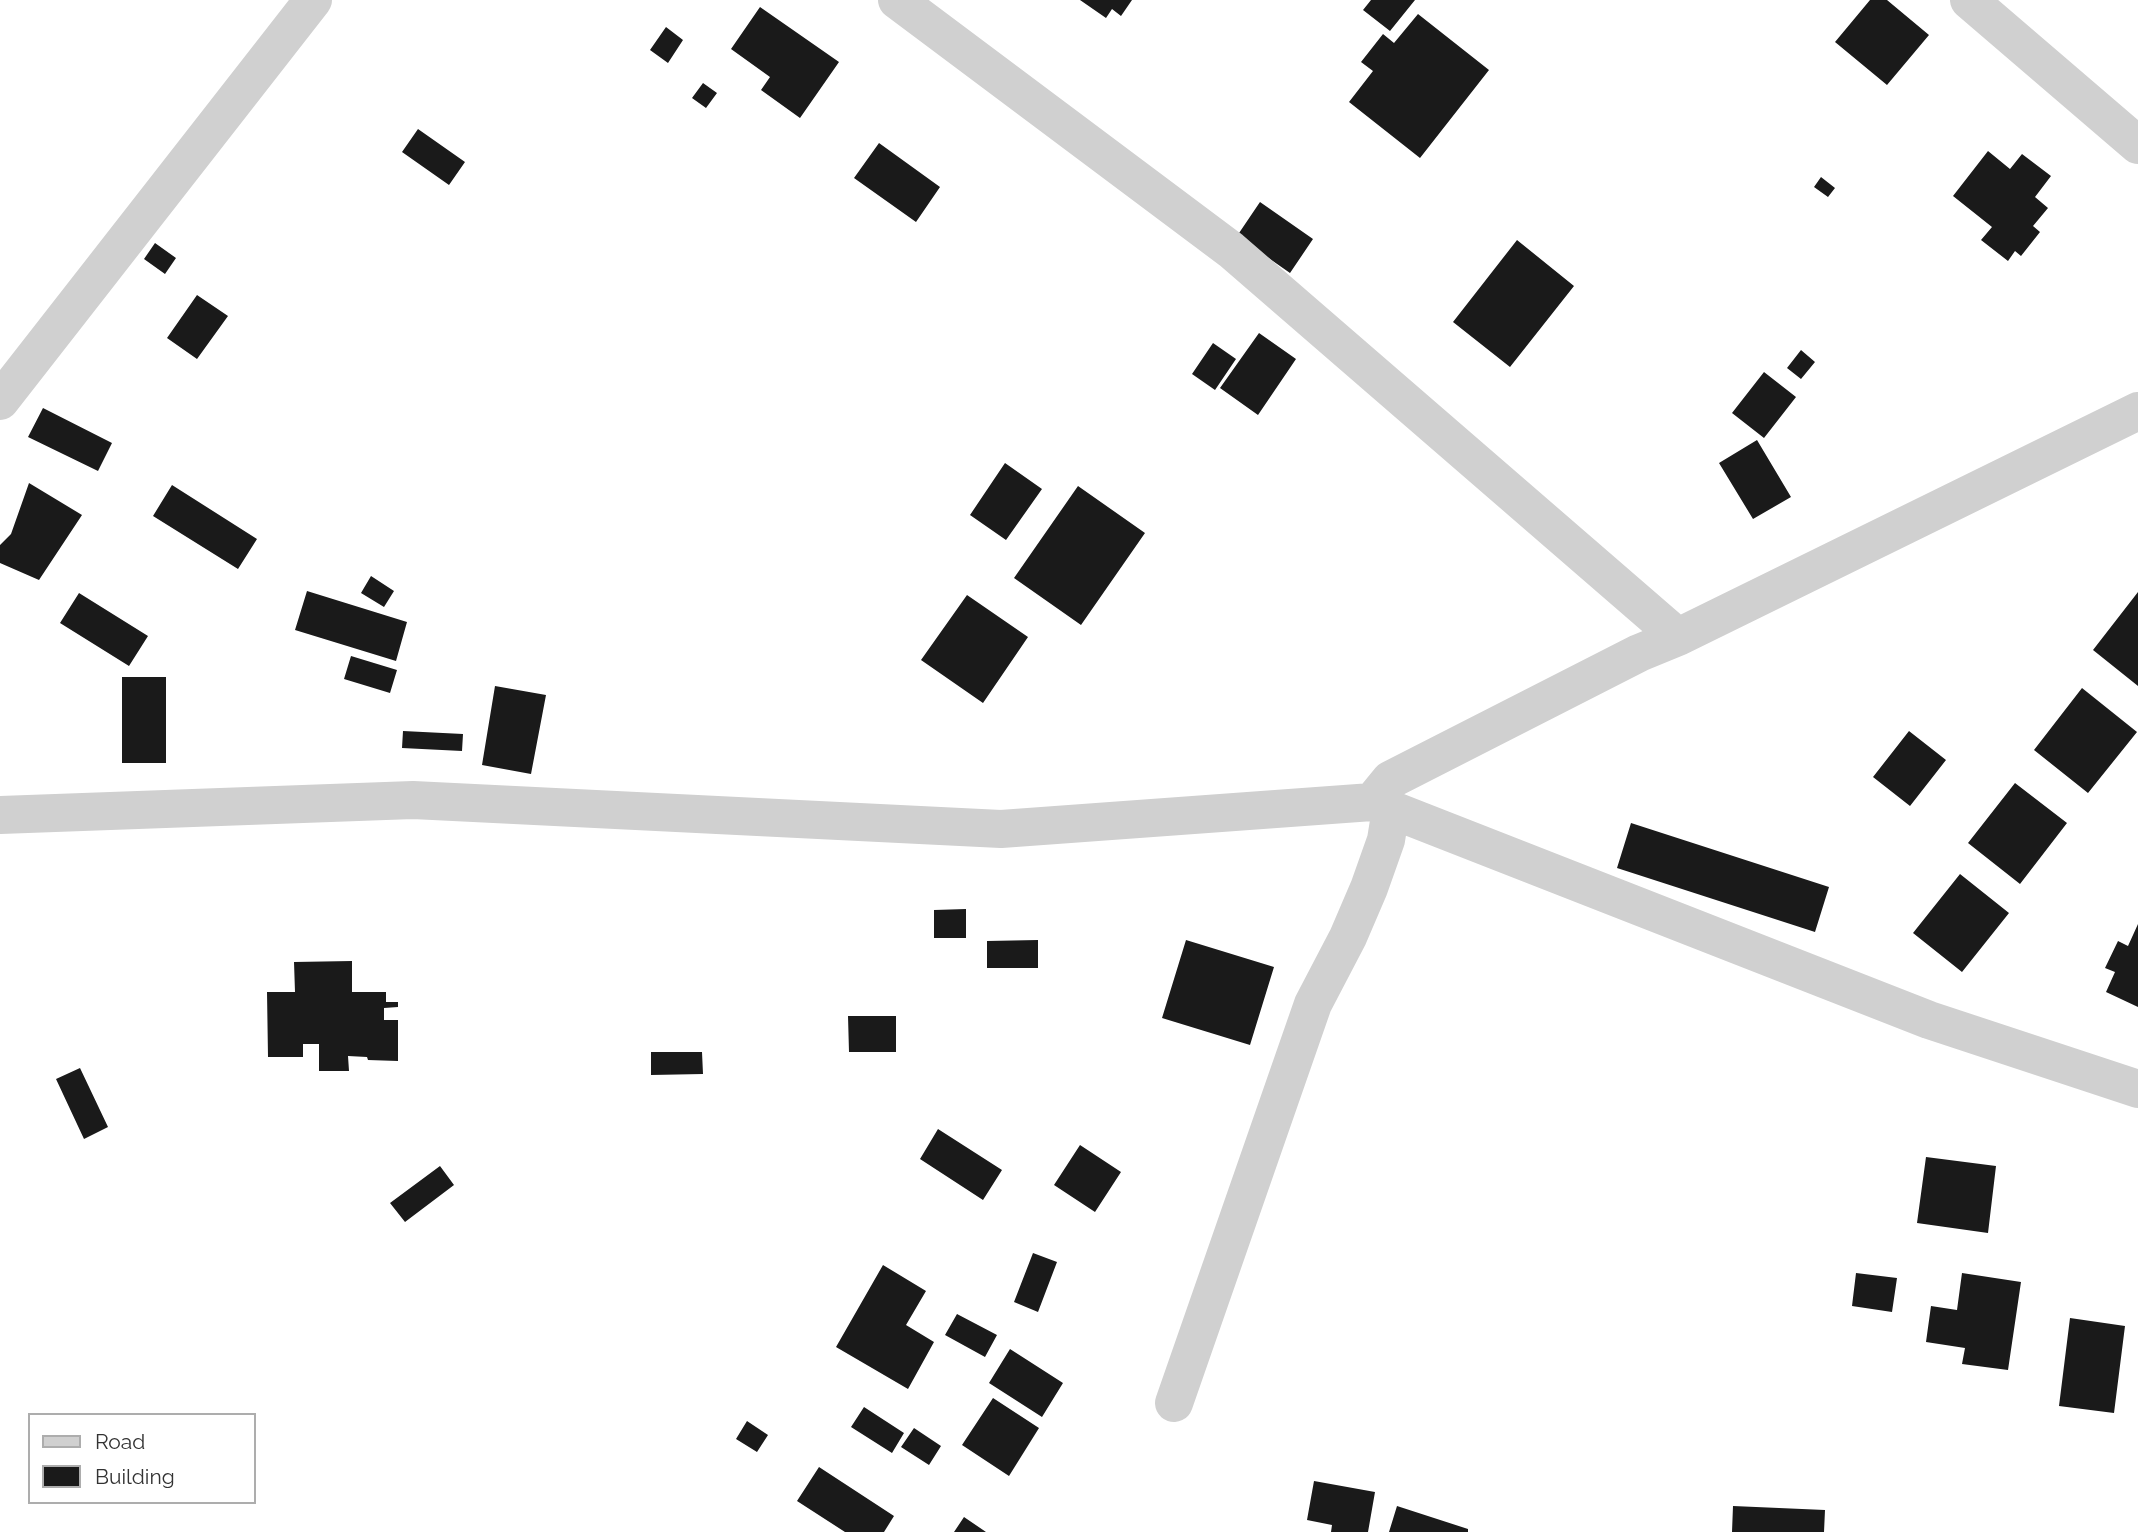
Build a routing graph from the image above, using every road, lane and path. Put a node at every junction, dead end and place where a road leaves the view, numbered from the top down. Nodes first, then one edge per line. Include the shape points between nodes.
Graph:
1 (313, 0) edge
2 (897, 0) edge
3 (1969, 0) edge
4 (2138, 145) edge
5 (0, 401) edge
6 (2138, 411) edge
7 (1678, 637) junction
8 (1382, 806) junction
9 (0, 815) edge
10 (2138, 1089) edge
11 (1174, 1403) dead end

1 - 5 street
2 - 7 street via 1231,250
3 - 4 street
6 - 7 street
7 - 8 street via 1390,780
8 - 9 street via 1001,829 413,800
8 - 10 street via 1929,1020
8 - 11 street via 1386,840 1348,937 1313,1004

